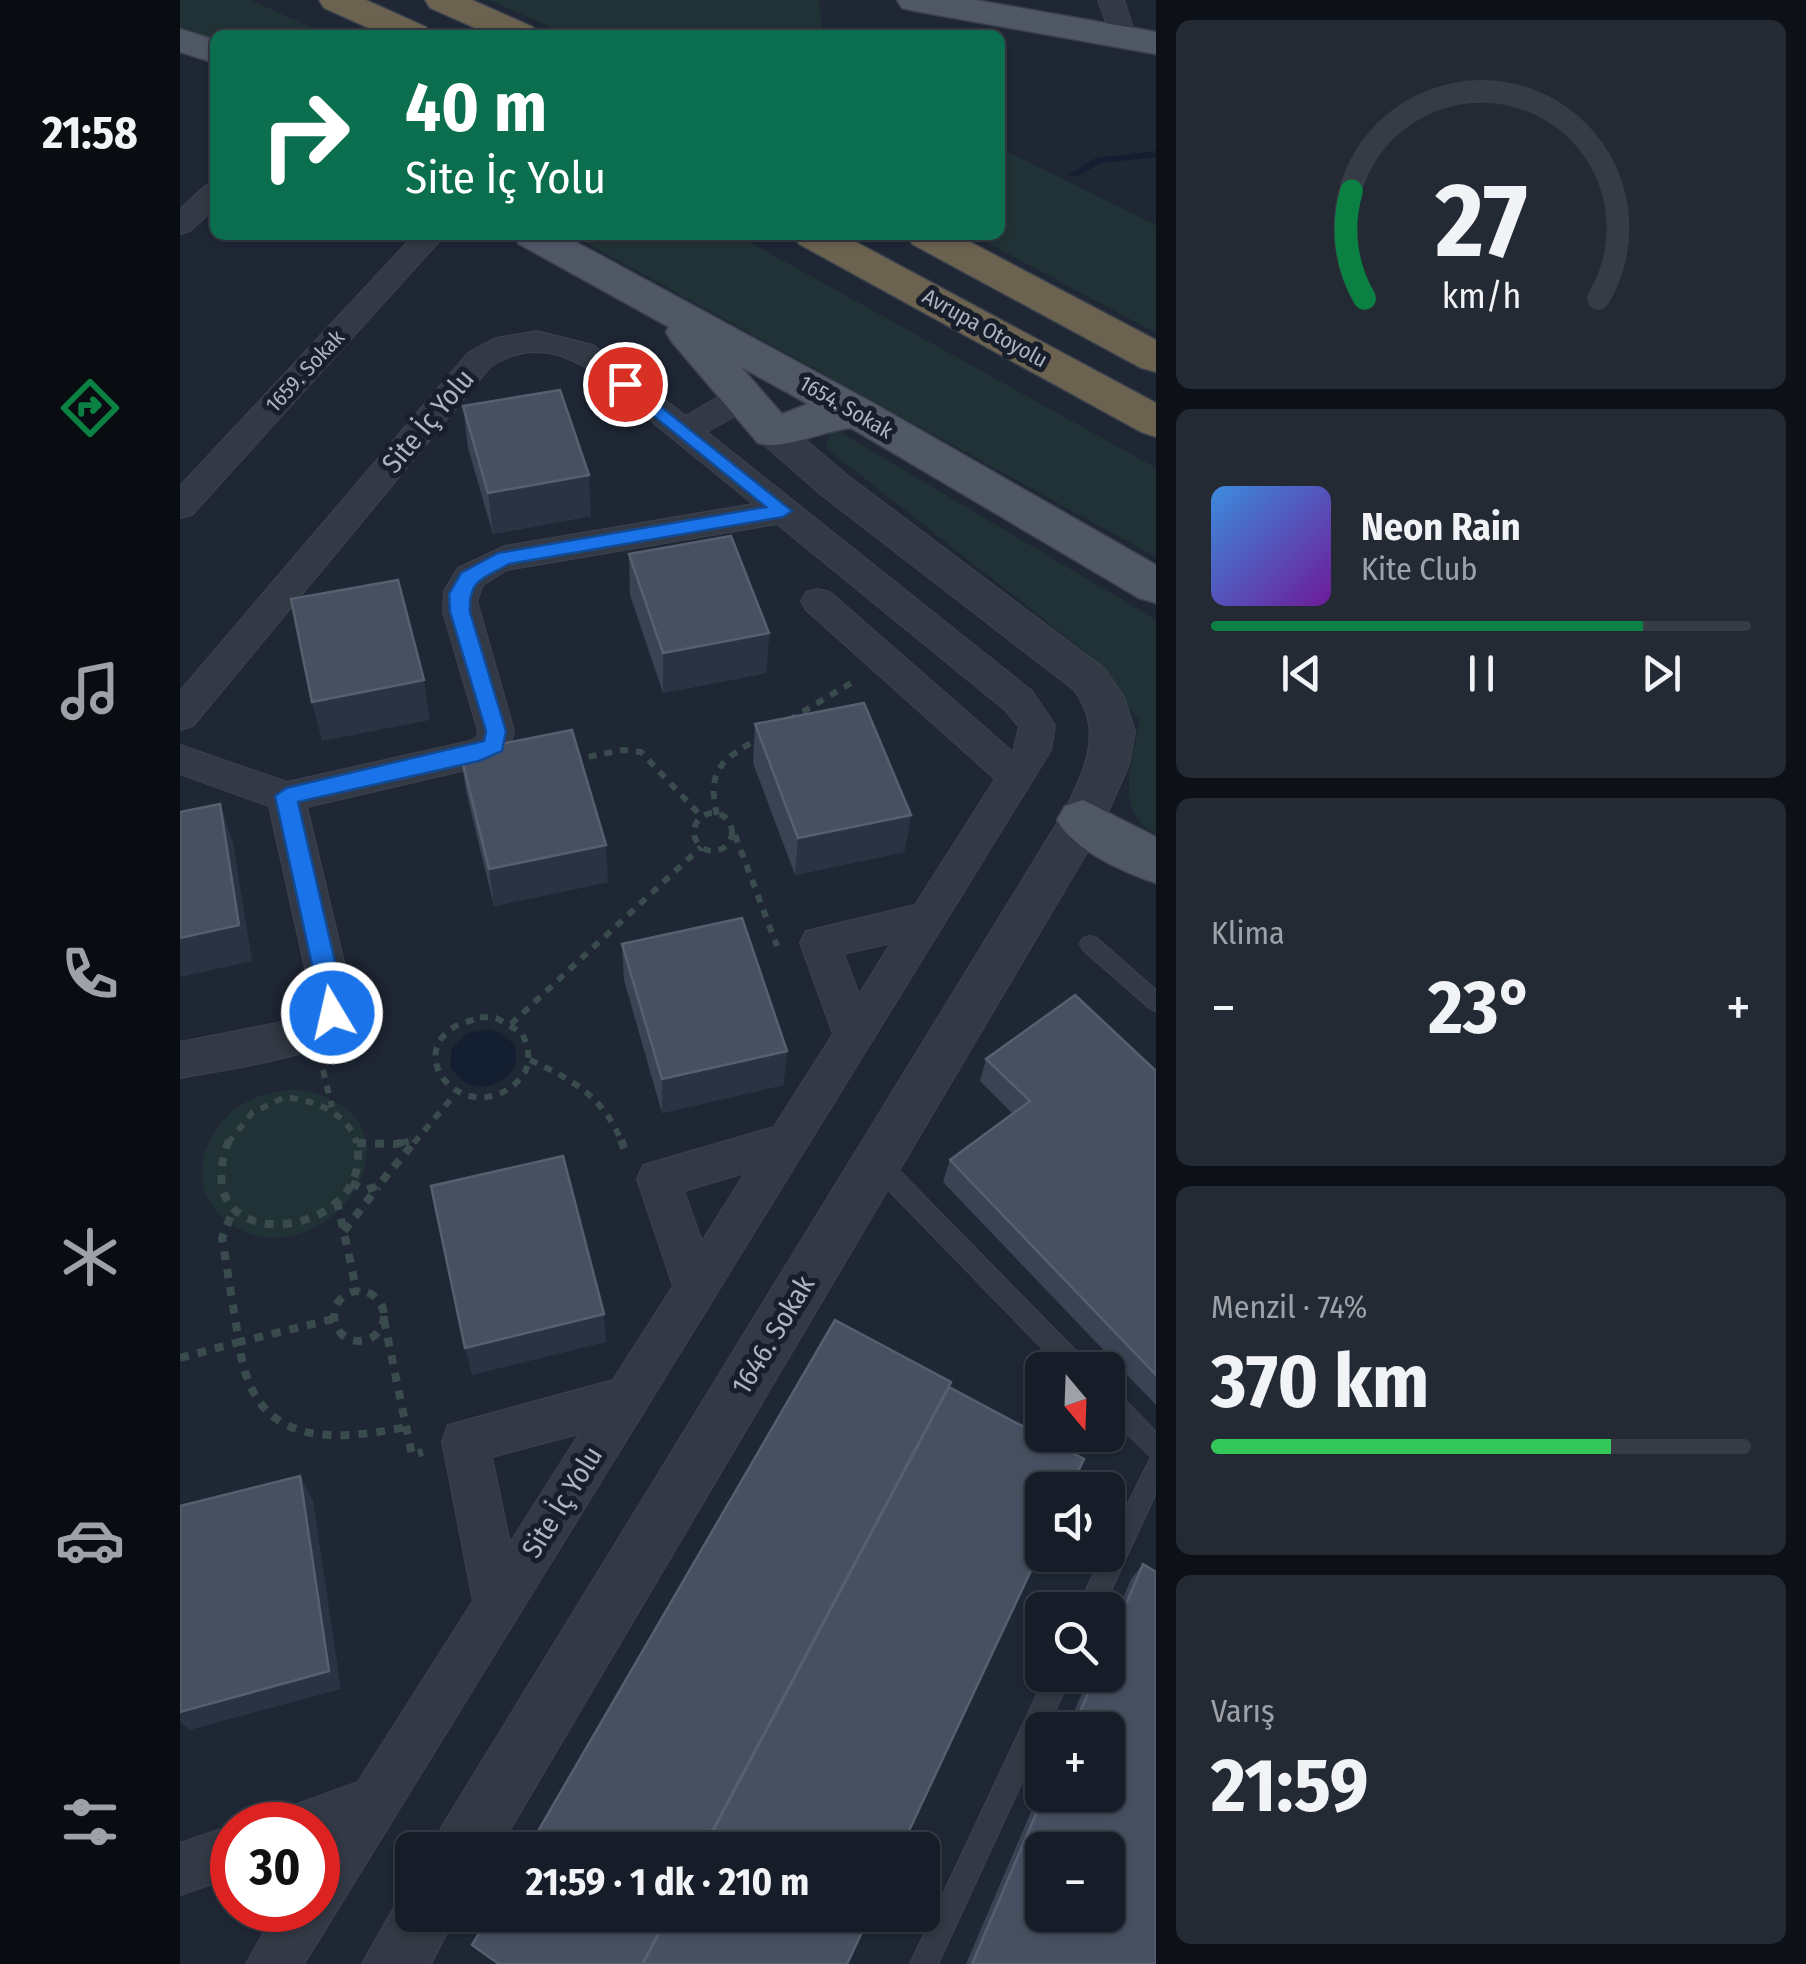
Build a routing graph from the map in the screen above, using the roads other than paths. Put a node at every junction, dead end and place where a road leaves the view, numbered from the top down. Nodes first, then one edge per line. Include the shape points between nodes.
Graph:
1 (337, 0) edge
2 (443, 0) edge
3 (916, 0) edge
4 (1110, 0) edge
5 (402, 30) edge
6 (509, 30) edge
7 (180, 40) edge
8 (1140, 40) edge
9 (210, 50) edge
10 (210, 197) edge
11 (180, 224) edge
12 (425, 240) edge
13 (542, 240) edge
14 (822, 240) edge
15 (935, 240) edge
16 (666, 306) junction
17 (1156, 358) edge
18 (742, 398) junction
19 (858, 413) junction
20 (1156, 422) edge
21 (684, 431) junction
22 (774, 433) junction
23 (723, 463) junction
24 (180, 507) edge
25 (783, 511) junction
26 (1156, 586) edge
27 (818, 601) dead end
28 (180, 716) edge
29 (180, 759) edge
30 (1016, 776) junction
31 (286, 796) junction
32 (1083, 820) junction
33 (1156, 862) edge
34 (926, 919) junction
35 (1090, 944) dead end
36 (1156, 1002) edge
37 (854, 1035) junction
38 (180, 1060) edge
39 (787, 1142) junction
40 (876, 1162) junction
41 (696, 1287) junction
42 (1062, 1352) edge
43 (627, 1399) junction
44 (1125, 1416) edge
45 (1156, 1448) edge
46 (1156, 1467) edge
47 (1097, 1592) edge
48 (498, 1604) junction
49 (1051, 1692) edge
50 (375, 1802) junction
51 (340, 1814) edge
52 (474, 1832) edge
53 (340, 1858) edge
54 (210, 1859) edge
55 (180, 1869) edge
56 (293, 1932) edge
57 (414, 1932) edge
58 (272, 1964) edge
59 (394, 1964) edge
60 (924, 1964) edge

1 - 5 highway
2 - 6 highway
3 - 8 main road
4 - 8 street
7 - 9 main road
10 - 11 street
12 - 24 street, 1659. Sokak
13 - 16 main road, 1654. Sokak
14 - 20 highway, Avrupa Otoyolu
15 - 17 highway, Avrupa Otoyolu
16 - 18 main road
16 - 19 main road, 1654. Sokak
18 - 21 street
18 - 22 main road
19 - 22 main road via 824,415
19 - 26 main road, 1654. Sokak
21 - 23 street, Site İç Yolu
21 - 28 street, Site İç Yolu via 576,348 526,341 487,354
22 - 23 street
22 - 32 street, 1646. Sokak via 1101,692 1114,719 1113,745
23 - 25 street, Site İç Yolu
25 - 30 street, Site İç Yolu via 1030,712 1036,739
25 - 31 street via 505,558 478,570 462,585 459,603 496,731 494,746
27 - 30 street
29 - 31 street
30 - 34 street, Site İç Yolu
31 - 38 street via 332,1013 307,1033
32 - 33 main road
32 - 40 street, 1646. Sokak
34 - 37 street, Site İç Yolu
34 - 37 street via 820,943
35 - 36 lane
37 - 39 street, Site İç Yolu
39 - 41 street, Site İç Yolu
39 - 41 street via 658,1179
40 - 42 lane
40 - 52 street, 1646. Sokak
41 - 43 street, Site İç Yolu
43 - 48 street, Site İç Yolu
43 - 48 street, Site İç Yolu via 466,1441
44 - 45 lane
46 - 47 lane
48 - 50 street, Site İç Yolu
49 - 60 lane
50 - 51 street
50 - 53 street, Site İç Yolu
54 - 55 street
56 - 58 street
57 - 59 street

